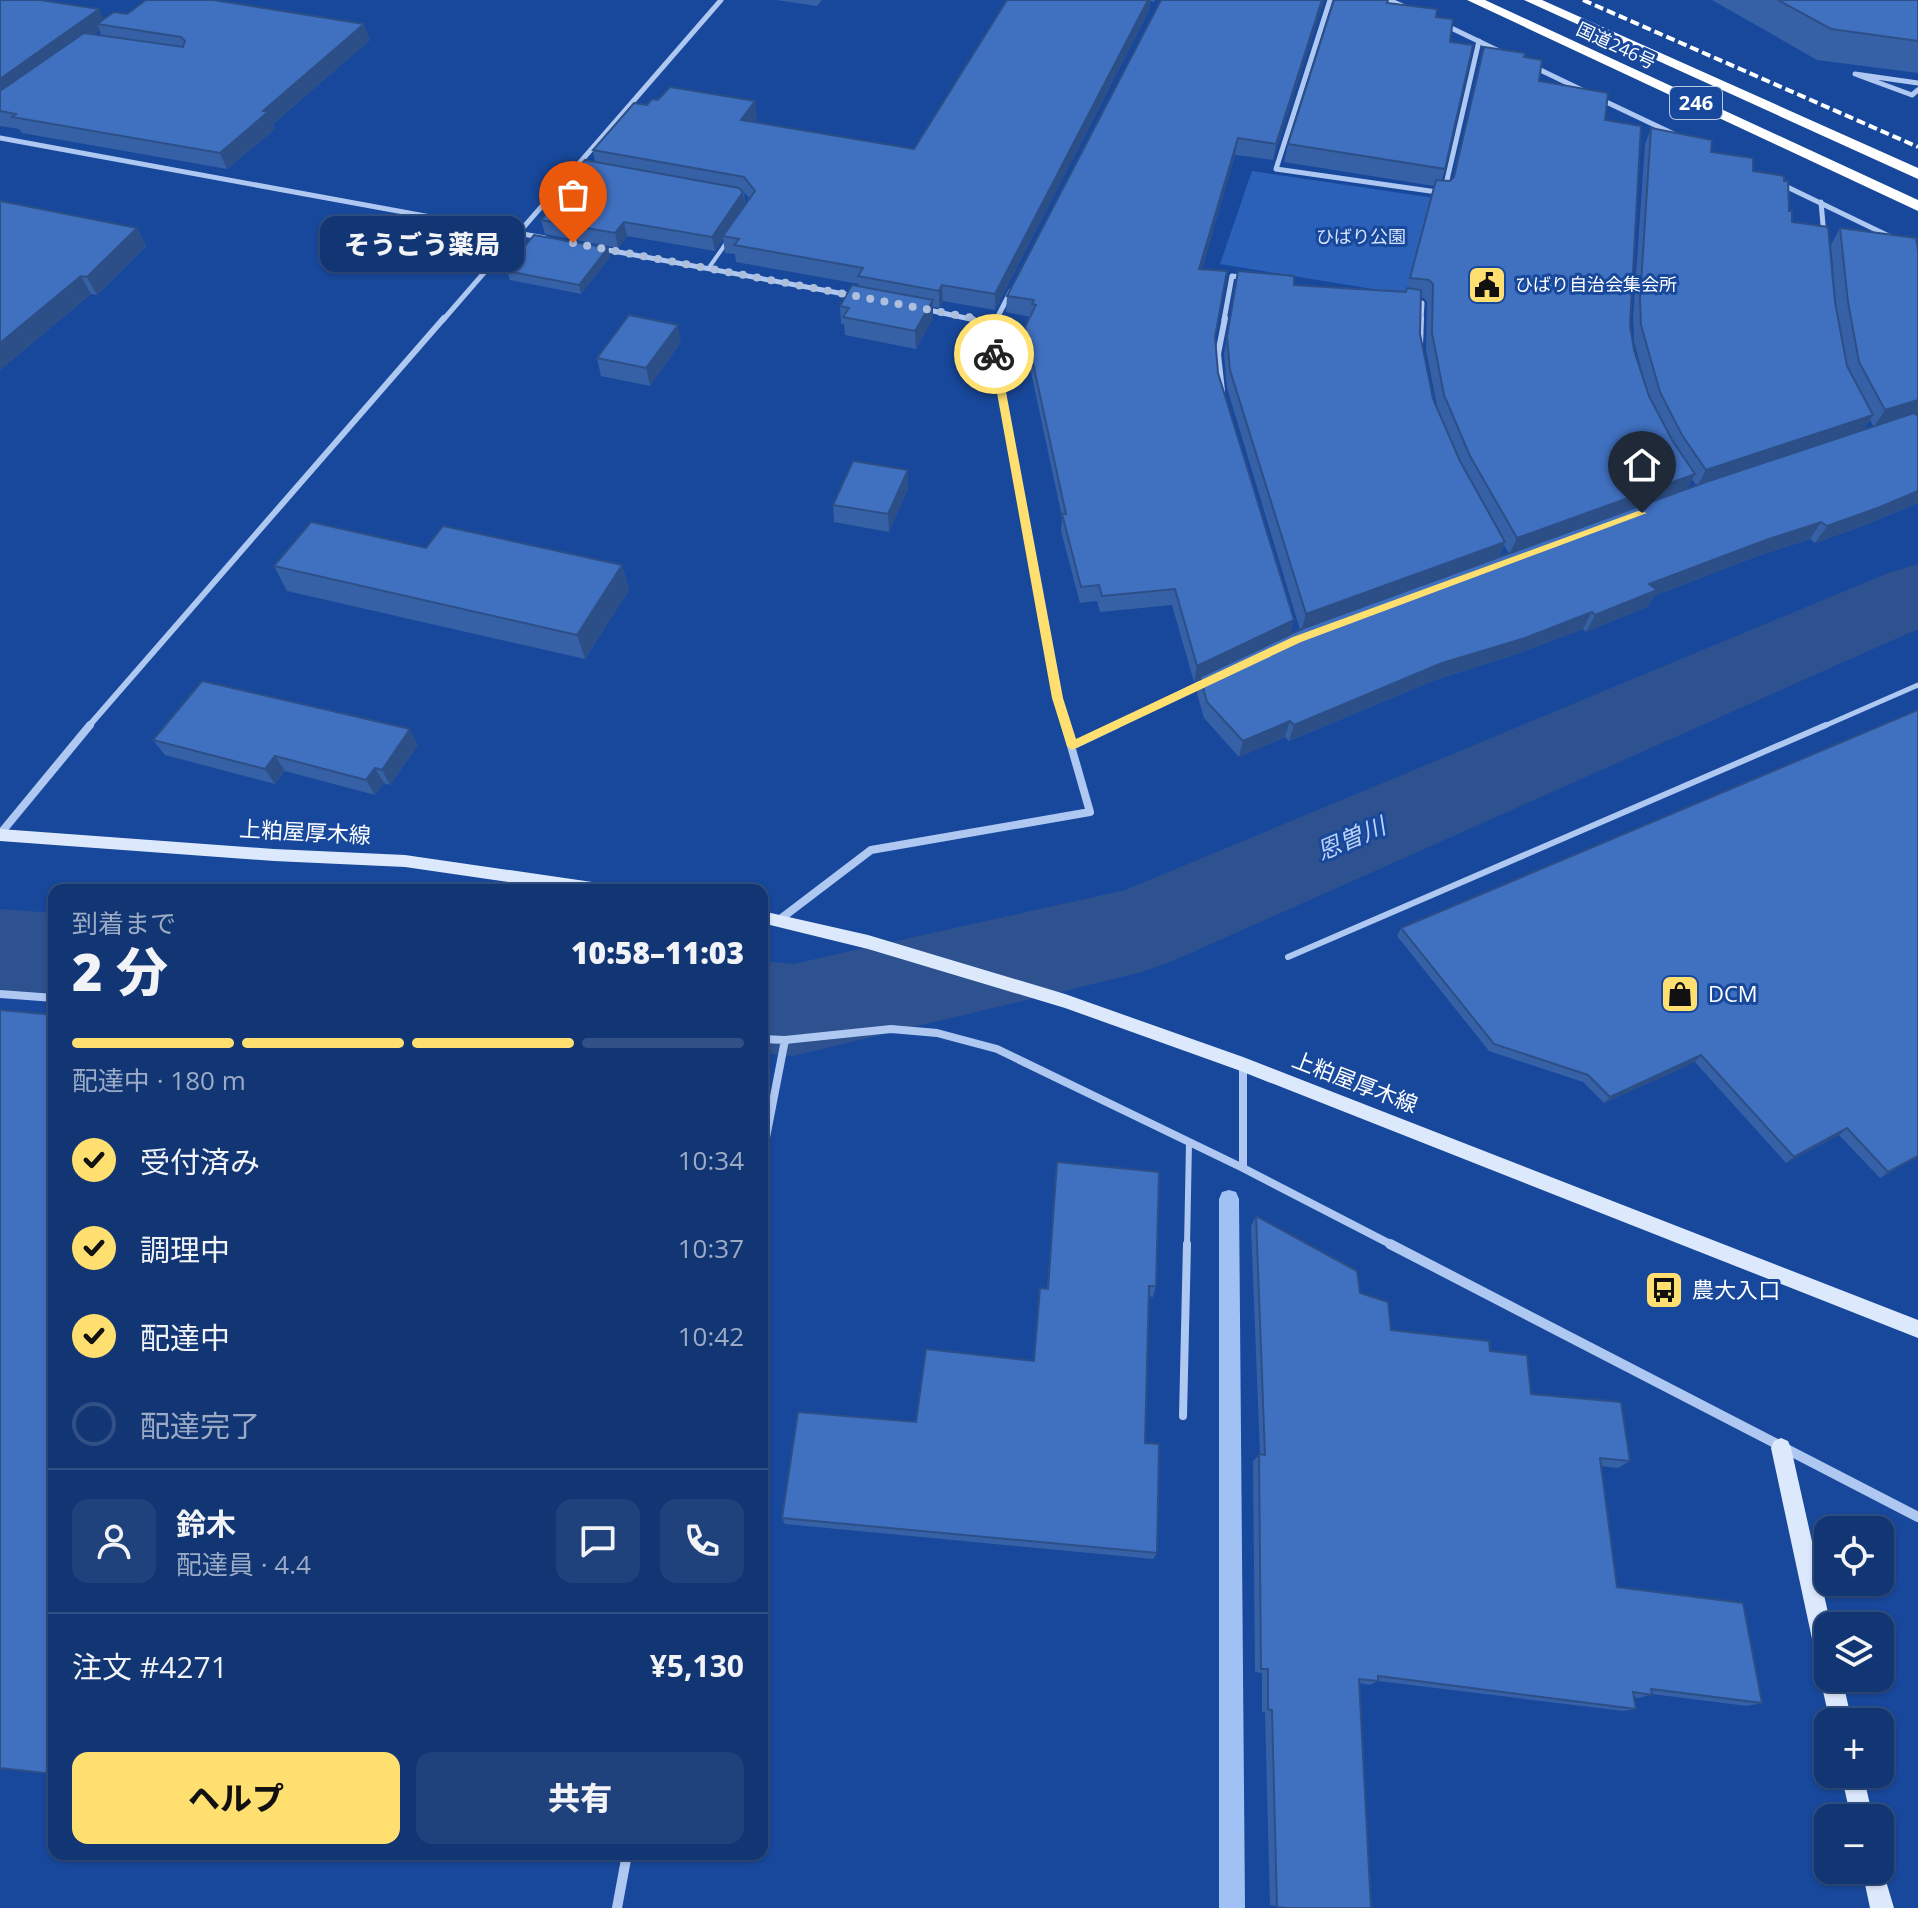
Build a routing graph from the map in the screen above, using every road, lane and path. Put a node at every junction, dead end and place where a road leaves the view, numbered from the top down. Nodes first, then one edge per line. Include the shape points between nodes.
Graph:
1 (721, 0) edge
2 (1330, 0) edge
3 (1389, 0) edge
4 (1474, 0) edge
5 (1531, 0) edge
6 (1415, 12) edge
7 (1441, 24) edge
8 (1479, 41) junction
9 (1506, 54) edge
10 (1520, 61) edge
11 (1918, 83) edge
12 (1918, 90) edge
13 (1641, 118) junction
14 (1640, 134) edge
15 (0, 138) edge
16 (1683, 138) edge
17 (574, 167) junction
18 (589, 170) edge
19 (1918, 174) edge
20 (1779, 183) edge
21 (1821, 202) junction
22 (1918, 206) edge
23 (735, 231) edge
24 (519, 233) junction
25 (548, 238) edge
26 (1906, 245) edge
27 (592, 247) edge
28 (1825, 247) edge
29 (708, 269) junction
30 (1259, 280) edge
31 (1012, 288) edge
32 (864, 298) edge
33 (1407, 300) edge
34 (910, 307) edge
35 (990, 331) junction
36 (1419, 356) edge
37 (1226, 404) edge
38 (1213, 678) edge
39 (1918, 685) edge
40 (1072, 746) junction
41 (0, 835) edge
42 (564, 884) edge
43 (770, 919) edge
44 (1288, 957) dead end
45 (0, 994) edge
46 (48, 998) edge
47 (768, 1039) edge
48 (785, 1040) junction
49 (1243, 1064) junction
50 (768, 1127) edge
51 (1189, 1142) junction
52 (1243, 1168) junction
53 (1918, 1329) edge
54 (1183, 1416) dead end
55 (1781, 1448) junction
56 (1918, 1517) edge
57 (1817, 1612) edge
58 (626, 1860) edge
59 (1876, 1884) edge
60 (617, 1908) edge
61 (1882, 1908) edge

1 - 17 street
2 - 8 street via 1276,169 1444,193
3 - 6 street
4 - 22 highway, 国道246号 / 246
5 - 19 highway, 国道246号 / 246
7 - 8 street
8 - 9 street
10 - 13 street
11 - 12 street via 1855,74 1912,95
13 - 14 street
13 - 16 street
15 - 24 street
17 - 18 lane
17 - 24 street
20 - 21 street
21 - 26 street
21 - 28 street
23 - 29 lane
24 - 25 street
24 - 41 street via 48,773
27 - 29 street
29 - 32 street
30 - 37 street via 1232,276 1218,354
31 - 35 street
33 - 36 street via 1422,303
34 - 35 street via 973,318
35 - 40 street via 1057,698
38 - 40 street
39 - 44 lane
40 - 43 street via 1090,812 871,850
41 - 42 main road, 上粕屋厚木線 via 405,861
43 - 49 main road, 上粕屋厚木線 via 868,942 1065,1001
45 - 46 street
47 - 48 street
48 - 50 street
48 - 51 street via 891,1029 937,1033 997,1049
49 - 52 street
49 - 53 main road, 上粕屋厚木線
51 - 52 street
51 - 54 lane
52 - 55 street
55 - 56 street
55 - 57 main road
58 - 60 street
59 - 61 main road

